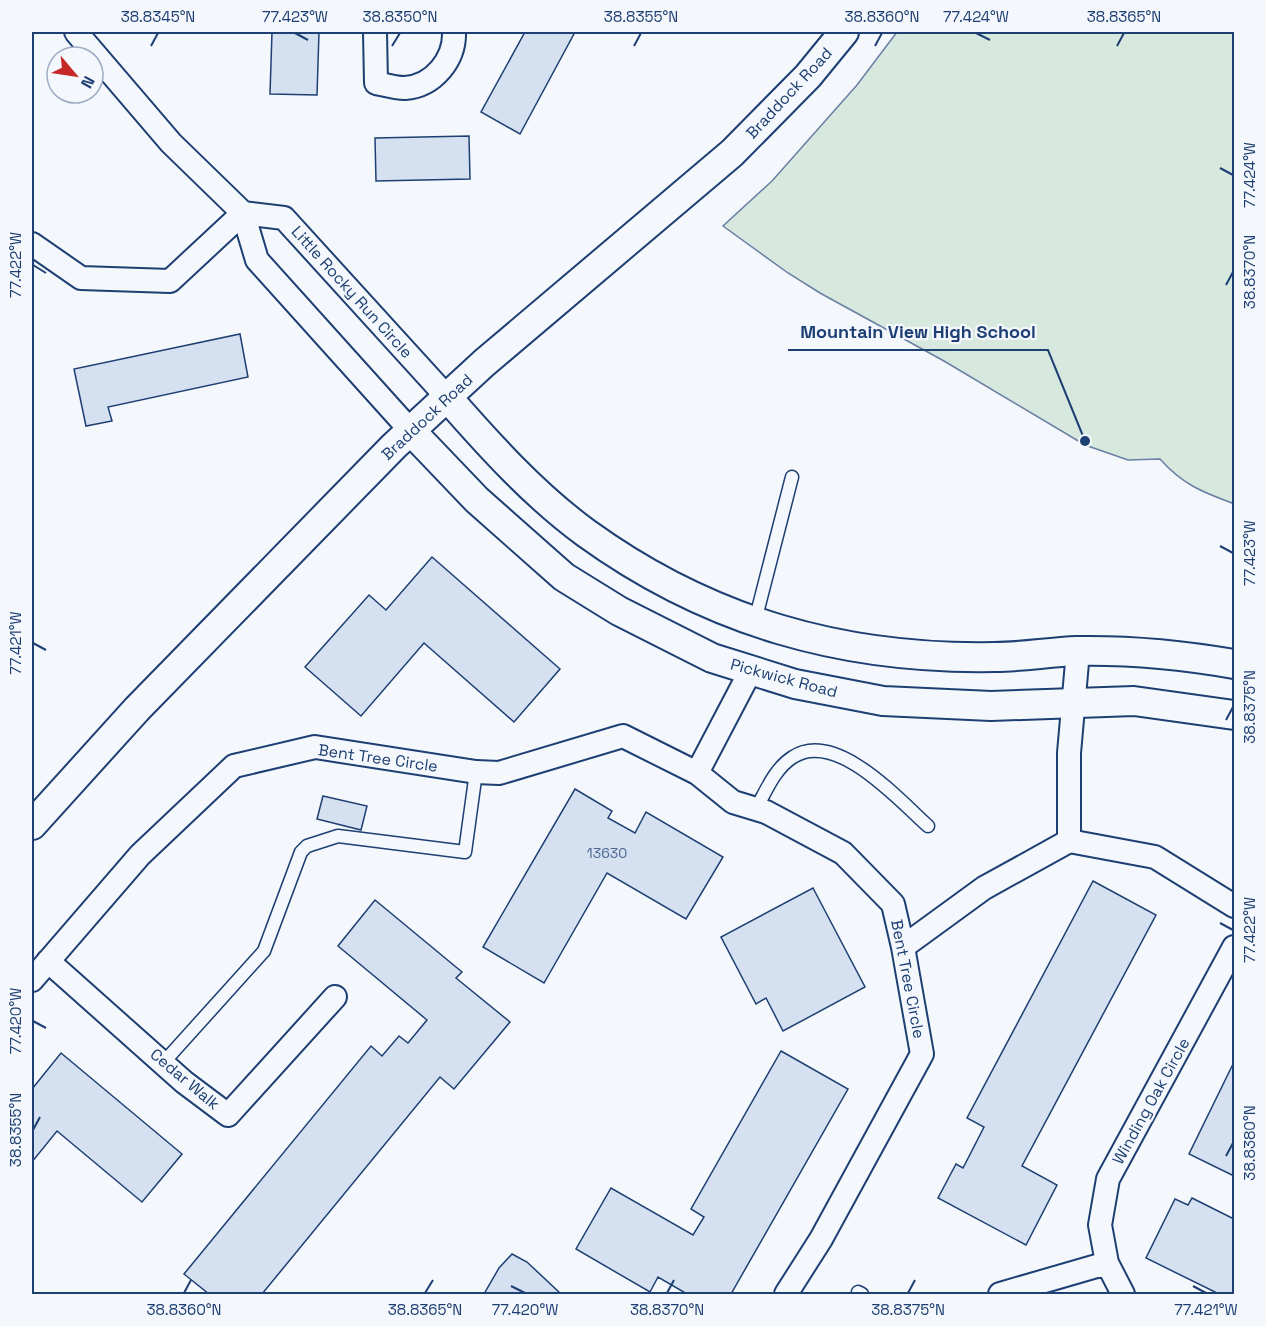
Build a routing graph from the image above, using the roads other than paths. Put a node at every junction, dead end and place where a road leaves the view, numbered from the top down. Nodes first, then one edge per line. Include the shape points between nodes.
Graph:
1 (76, 32) edge
2 (375, 32) edge
3 (454, 32) edge
4 (844, 32) edge
5 (243, 213) junction
6 (32, 244) edge
7 (447, 397) junction
8 (411, 431) junction
9 (792, 477) dead end
10 (754, 622) junction
11 (1077, 651) junction
12 (1234, 664) edge
13 (752, 670) junction
14 (1072, 702) junction
15 (1234, 715) edge
16 (476, 772) junction
17 (697, 773) junction
18 (756, 809) junction
19 (32, 825) edge
20 (928, 826) dead end
21 (1069, 841) junction
22 (1234, 906) edge
23 (903, 947) junction
24 (1234, 947) edge
25 (48, 961) junction
26 (32, 980) edge
27 (335, 997) dead end
28 (164, 1062) junction
29 (1107, 1263) junction
30 (786, 1294) edge
31 (1000, 1294) edge
32 (1123, 1294) edge

1 - 5 street via 171,143
2 - 3 street via 376,83 405,88 427,82 444,67 454,44
4 - 7 street, Braddock Road via 808,76 732,153
5 - 6 street via 170,280 81,278
5 - 7 street, Little Rocky Run Circle via 284,218
5 - 8 street via 257,260
7 - 8 street, Braddock Road
7 - 10 street via 536,490 585,532 636,566 718,609
8 - 13 street, Pickwick Road via 477,500 564,577 619,611 712,658
8 - 19 street, Braddock Road via 137,709
9 - 10 lane
10 - 11 street via 812,640 896,654 995,657
11 - 12 street via 1162,653
11 - 14 street
13 - 14 street, Pickwick Road via 795,684 883,701 991,706
13 - 17 street
14 - 15 street, Pickwick Road via 1134,701
14 - 21 street
16 - 17 street, Bent Tree Circle via 499,772 623,736
16 - 25 street, Bent Tree Circle via 315,747 234,766 140,855
16 - 28 lane via 465,852 338,836 307,846 301,852 264,951
17 - 18 street, Bent Tree Circle via 733,802
18 - 20 lane via 778,771 794,756 818,749 845,758 881,782
18 - 23 street, Bent Tree Circle via 843,853 893,904
21 - 22 street via 1155,856
21 - 23 street via 984,888
23 - 30 street, Bent Tree Circle via 922,1054 821,1239
24 - 29 street, Winding Oak Circle via 1108,1179 1100,1225
25 - 26 street, Bent Tree Circle
25 - 28 street, Cedar Walk
27 - 28 street, Cedar Walk via 228,1115
29 - 31 street
29 - 32 street, Winding Oak Circle

